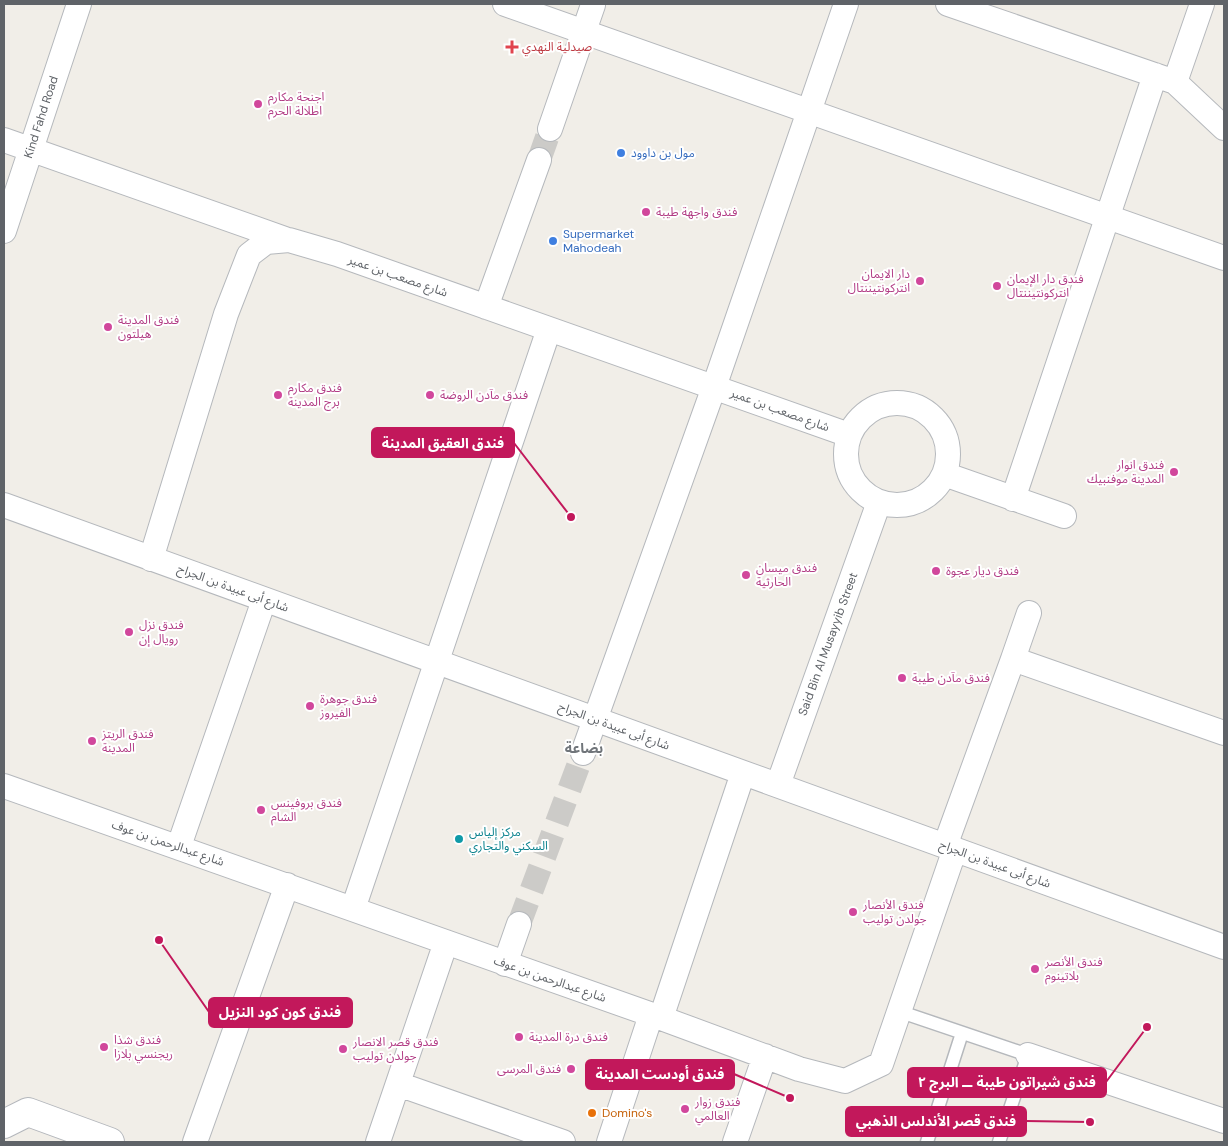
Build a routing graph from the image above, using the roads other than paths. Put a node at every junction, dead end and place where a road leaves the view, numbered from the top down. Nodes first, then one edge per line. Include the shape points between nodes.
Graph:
1 (79, 4) edge
2 (505, 4) edge
3 (846, 4) edge
4 (948, 4) edge
5 (1202, 4) edge
6 (594, 6) dead end
7 (584, 31) junction
8 (1165, 78) junction
9 (810, 111) junction
10 (1224, 128) edge
11 (550, 129) tunnel mouth
12 (4, 140) edge
13 (31, 149) junction
14 (539, 160) tunnel mouth
15 (1109, 216) junction
16 (4, 231) edge
17 (289, 240) junction
18 (1224, 258) edge
19 (486, 307) junction
20 (549, 329) junction
21 (714, 387) junction
22 (849, 435) junction
23 (944, 474) junction
24 (1013, 499) junction
25 (879, 502) junction
26 (4, 505) edge
27 (1064, 516) dead end
28 (151, 559) junction
29 (264, 600) junction
30 (1029, 613) dead end
31 (1013, 659) junction
32 (436, 662) junction
33 (596, 720) junction
34 (1224, 734) edge
35 (583, 753) tunnel mouth
36 (743, 773) junction
37 (778, 785) junction
38 (4, 786) edge
39 (179, 846) junction
40 (950, 848) junction
41 (287, 885) junction
42 (353, 909) junction
43 (519, 924) tunnel mouth
44 (446, 942) junction
45 (1224, 947) edge
46 (505, 964) junction
47 (898, 1011) junction
48 (656, 1016) junction
49 (962, 1033) junction
50 (1028, 1055) junction
51 (765, 1056) junction
52 (398, 1084) junction
53 (1224, 1121) edge
54 (4, 1124) edge
55 (110, 1142) edge
56 (195, 1142) edge
57 (378, 1142) edge
58 (563, 1142) edge
59 (609, 1142) edge
60 (735, 1142) edge
61 (927, 1142) edge
62 (999, 1142) edge

1 - 13 street, Kind Fahd Road
2 - 7 street
3 - 9 street
4 - 8 street
5 - 8 street
6 - 7 street
7 - 9 street
7 - 11 street
8 - 10 street
8 - 15 street
9 - 15 street
9 - 21 street
12 - 13 street
13 - 16 street, Kind Fahd Road
13 - 17 street
14 - 19 street
15 - 18 street
15 - 24 street
17 - 19 street, شارع مصعب بن عمير
17 - 28 street, شارع مصعب بن عمير via 266,242 248,255 226,314
19 - 20 street, شارع مصعب بن عمير
20 - 21 street, شارع مصعب بن عمير
20 - 32 street
21 - 22 street, شارع مصعب بن عمير
21 - 33 street
22 - 23 street via 859,419 873,409 895,403 914,406 932,417 944,435 948,453
22 - 25 street via 845,456 850,477 861,491
23 - 24 street
23 - 25 street via 934,490 921,499 898,506
24 - 27 street
25 - 37 street, Said Bin Al Musayyib Street
26 - 28 street, شارع أبى عبيدة بن الجراح
28 - 29 street, شارع أبى عبيدة بن الجراح
29 - 32 street, شارع أبى عبيدة بن الجراح
29 - 39 street
30 - 31 street, شارع عبدالرحمن بن عوف
31 - 34 street
31 - 40 street, شارع عبدالرحمن بن عوف
32 - 33 street, شارع أبى عبيدة بن الجراح
32 - 42 street
33 - 35 street
33 - 36 street, شارع أبى عبيدة بن الجراح
36 - 37 street, شارع أبى عبيدة بن الجراح
36 - 48 street
37 - 40 street, شارع أبى عبيدة بن الجراح
38 - 39 street, شارع عبدالرحمن بن عوف
39 - 41 street, شارع عبدالرحمن بن عوف
40 - 45 street, شارع أبى عبيدة بن الجراح
40 - 47 street, شارع عبدالرحمن بن عوف
41 - 42 street, شارع عبدالرحمن بن عوف
41 - 56 street
42 - 44 street, شارع عبدالرحمن بن عوف
43 - 46 street
44 - 46 street, شارع عبدالرحمن بن عوف
44 - 52 street
46 - 48 street, شارع عبدالرحمن بن عوف
47 - 49 lane
47 - 51 street, شارع عبدالرحمن بن عوف via 881,1064 845,1081
48 - 51 street, شارع عبدالرحمن بن عوف
48 - 59 street
49 - 50 lane
49 - 61 lane
50 - 53 street
50 - 62 lane
51 - 60 street
52 - 57 street
52 - 58 street
54 - 55 main road via 28,1112

